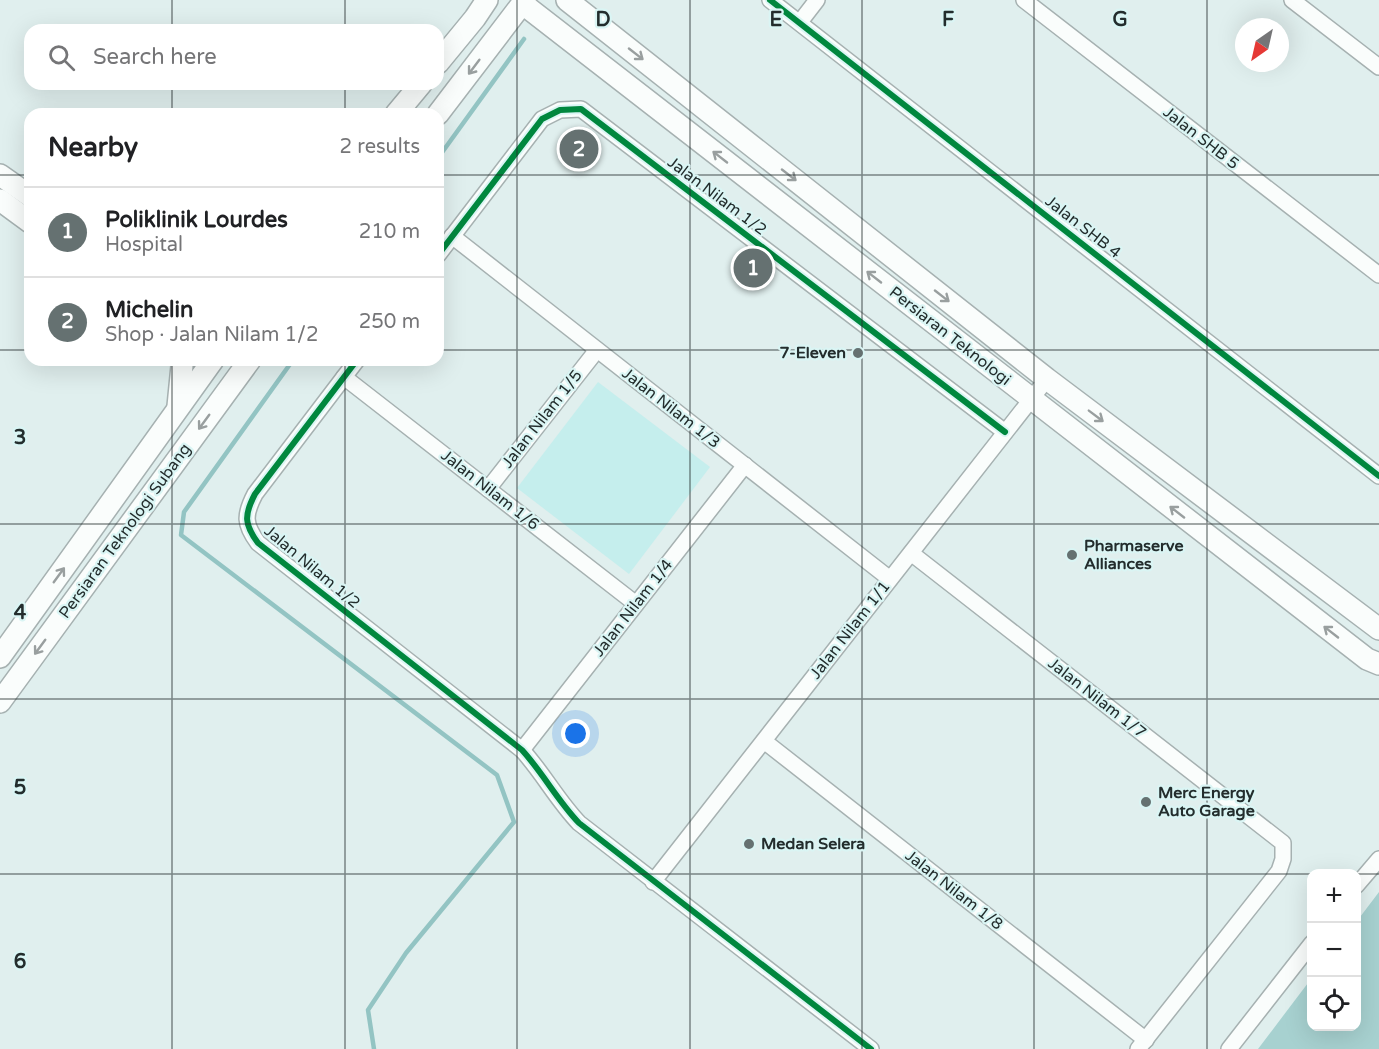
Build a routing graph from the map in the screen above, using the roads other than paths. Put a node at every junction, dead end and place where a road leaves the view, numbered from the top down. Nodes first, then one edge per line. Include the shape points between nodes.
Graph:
1 (487, 0) edge
2 (496, 0) edge
3 (770, 0) edge
4 (817, 0) edge
5 (1024, 0) edge
6 (1292, 0) edge
7 (523, 1) edge
8 (571, 2) edge
9 (475, 18) junction
10 (800, 22) junction
11 (501, 31) junction
12 (561, 33) junction
13 (444, 56) edge
14 (1379, 67) edge
15 (416, 90) edge
16 (401, 108) edge
17 (443, 108) edge
18 (0, 175) edge
19 (24, 192) edge
20 (0, 201) edge
21 (24, 218) edge
22 (452, 236) junction
23 (444, 247) edge
24 (1379, 275) edge
25 (597, 350) junction
26 (181, 366) edge
27 (209, 366) edge
28 (352, 366) edge
29 (245, 367) edge
30 (344, 376) junction
31 (1047, 379) junction
32 (1031, 399) junction
33 (177, 410) junction
34 (1005, 432) junction
35 (745, 465) junction
36 (1379, 477) edge
37 (488, 489) junction
38 (911, 553) junction
39 (890, 579) junction
40 (636, 604) junction
41 (1379, 629) edge
42 (0, 657) edge
43 (1379, 664) edge
44 (0, 702) edge
45 (764, 741) junction
46 (522, 750) junction
47 (1379, 859) edge
48 (1361, 880) edge
49 (653, 882) junction
50 (1307, 948) edge
51 (1142, 1044) edge
52 (871, 1049) edge
53 (1229, 1049) edge

1 - 9 main road
2 - 9 main road
3 - 10 street, Jalan SHB 4
4 - 10 street
5 - 24 street, Jalan SHB 5
6 - 14 street
7 - 11 main road
7 - 12 main road, Persiaran Teknologi
8 -> 31 main road, Persiaran Teknologi
9 - 13 main road
10 - 36 street, Jalan SHB 4
11 - 12 main road via 524,26
11 -> 17 main road
32 -> 12 main road, Persiaran Teknologi
15 - 16 main road
18 - 19 main road
20 - 21 main road
22 - 23 street, Jalan Nilam 1/2
22 - 25 street, Jalan Nilam 1/3
22 - 34 street, Jalan Nilam 1/2 via 542,119 560,110 581,110
25 - 35 street, Jalan Nilam 1/3
25 - 37 street, Jalan Nilam 1/5
26 - 33 main road
27 - 33 main road, Persiaran Teknologi Subang
28 - 30 street, Jalan Nilam 1/2
29 -> 44 main road, Persiaran Teknologi Subang
30 - 37 street, Jalan Nilam 1/6
30 - 46 street, Jalan Nilam 1/2 via 255,494 248,507 247,528 258,543
31 - 32 street, Jalan Nilam 1/1
31 -> 41 main road, Persiaran Teknologi
32 - 34 street, Jalan Nilam 1/1
43 -> 32 main road, Persiaran Teknologi via 1367,659
42 -> 33 main road, Persiaran Teknologi Subang
34 - 38 street, Jalan Nilam 1/1
35 - 39 street, Jalan Nilam 1/3
35 - 40 street, Jalan Nilam 1/4
37 - 40 street, Jalan Nilam 1/6
38 - 39 street, Jalan Nilam 1/1
38 - 51 street, Jalan Nilam 1/7 via 1282,843 1279,871
39 - 45 street, Jalan Nilam 1/1
40 - 46 street, Jalan Nilam 1/4
45 - 49 street, Jalan Nilam 1/1
45 - 51 street, Jalan Nilam 1/8
46 - 49 street, Jalan Nilam 1/2 via 579,824
47 - 48 street
49 - 52 street, Jalan Nilam 1/2
50 - 53 street

